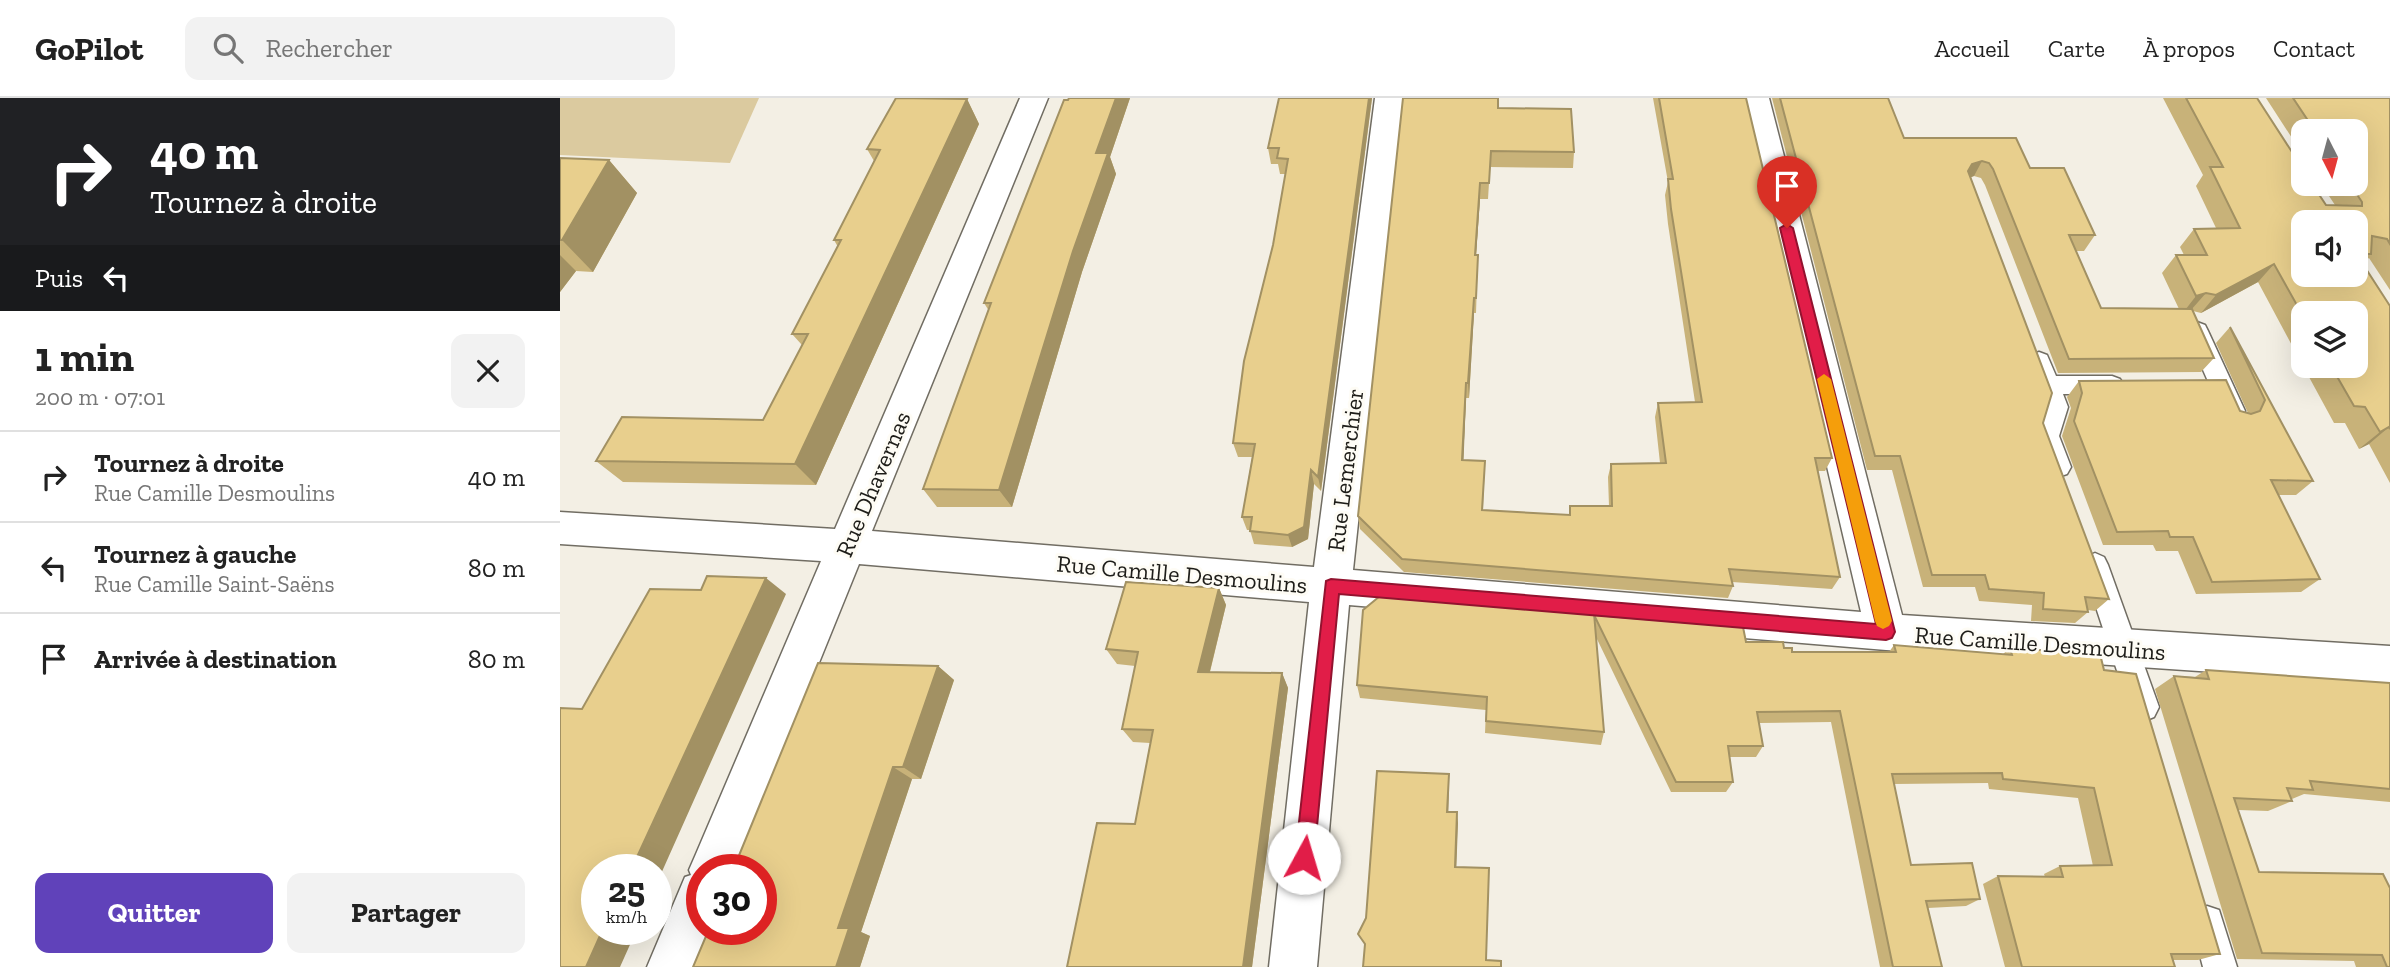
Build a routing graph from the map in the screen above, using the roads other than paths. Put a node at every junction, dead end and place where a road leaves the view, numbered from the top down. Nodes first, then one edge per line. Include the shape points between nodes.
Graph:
1 (1034, 98) edge
2 (1389, 98) edge
3 (1755, 98) edge
4 (2192, 321) edge
5 (2029, 335) edge
6 (2194, 384) edge
7 (2221, 384) junction
8 (2048, 385) junction
9 (2141, 385) edge
10 (2235, 416) edge
11 (2065, 486) edge
12 (560, 528) edge
13 (847, 546) junction
14 (2089, 549) edge
15 (1331, 586) junction
16 (1886, 632) junction
17 (2126, 649) junction
18 (2390, 665) edge
19 (2150, 728) edge
20 (719, 854) edge
21 (2200, 901) edge
22 (686, 932) edge
23 (671, 967) edge
24 (1293, 967) edge
25 (2220, 967) edge

1 - 13 street, Rue Dhavernas
2 - 15 street, Rue Lemerchier
3 - 16 street
4 - 7 lane
5 - 8 lane
6 - 7 lane
7 - 10 lane
8 - 9 lane
8 - 11 lane via 2056,407 2047,436
12 - 13 street, Rue Camille Desmoulins
13 - 15 street, Rue Camille Desmoulins
13 - 20 street, Rue Dhavernas
14 - 17 lane
15 - 16 street, Rue Camille Desmoulins
15 - 24 street, Rue Lemerchier
16 - 17 street, Rue Camille Desmoulins
17 - 18 street, Rue Camille Desmoulins
17 - 19 lane
21 - 25 lane
22 - 23 street

